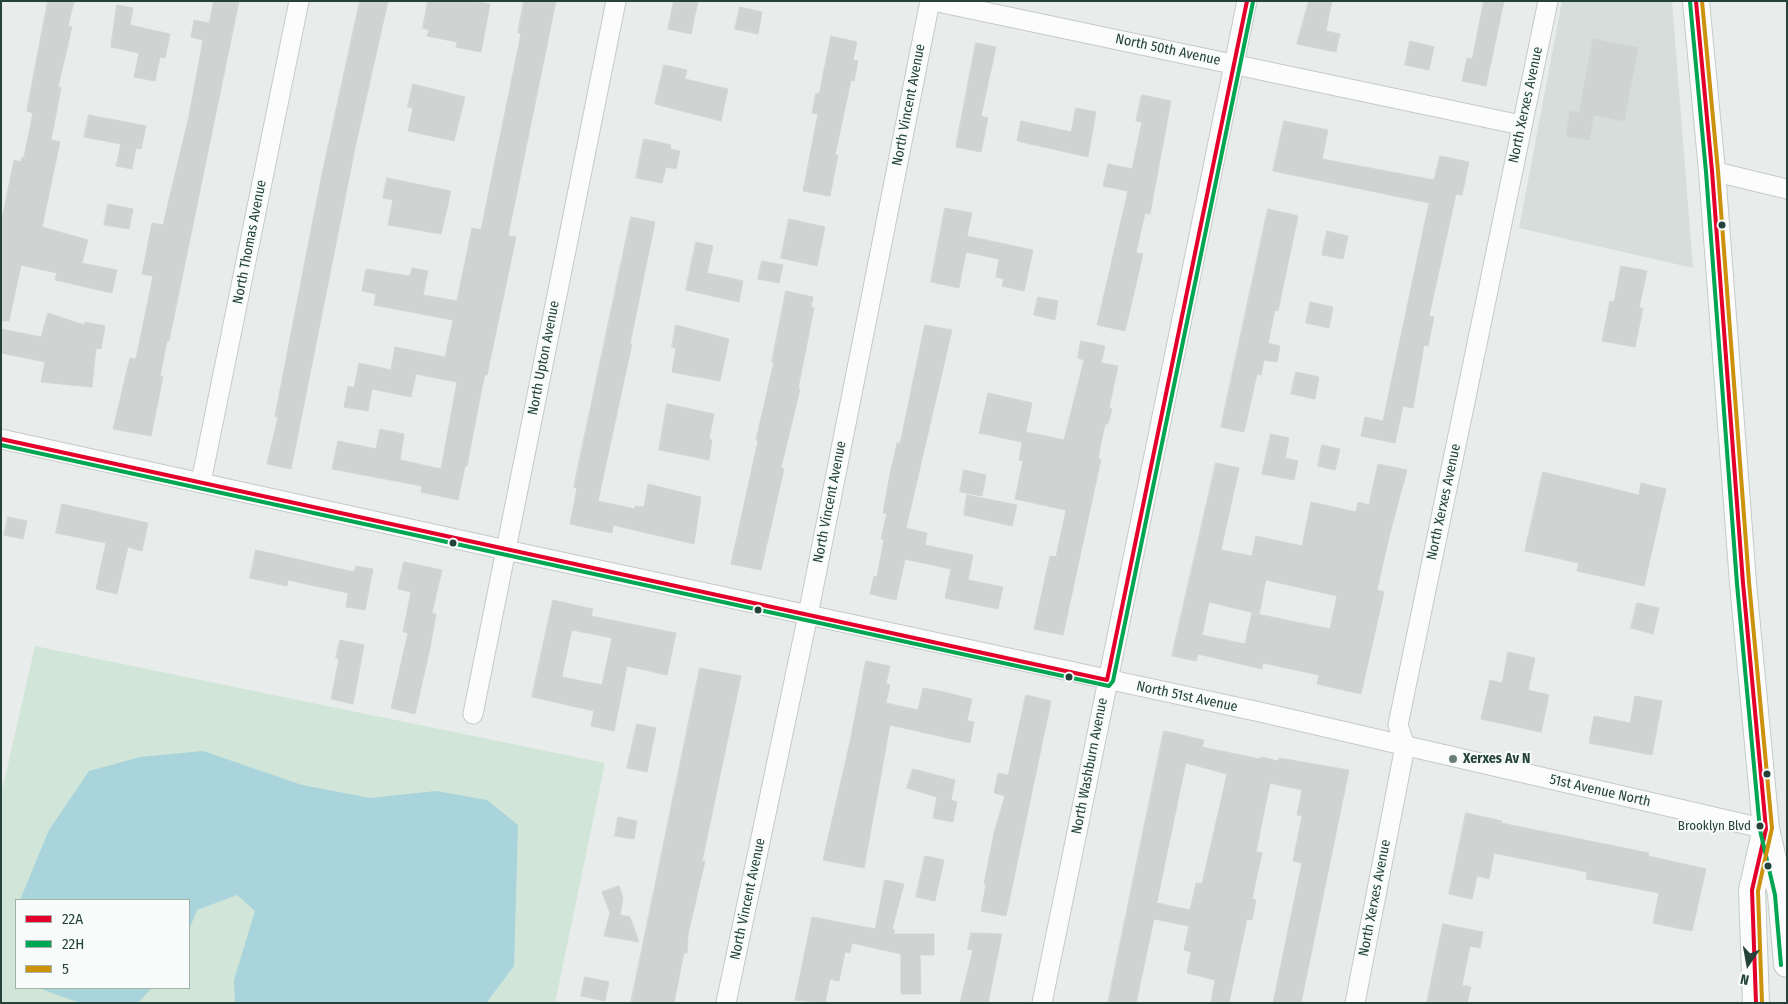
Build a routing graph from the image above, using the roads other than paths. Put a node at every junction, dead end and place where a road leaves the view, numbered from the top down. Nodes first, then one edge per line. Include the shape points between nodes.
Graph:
1 (299, 1) edge
2 (616, 1) edge
3 (931, 1) edge
4 (1247, 1) edge
5 (1548, 1) edge
6 (1696, 1) edge
7 (1234, 64) junction
8 (1521, 125) junction
9 (1712, 171) junction
10 (1787, 189) edge
11 (1, 439) edge
12 (201, 482) junction
13 (506, 550) junction
14 (808, 615) junction
15 (1107, 680) junction
16 (473, 714) dead end
17 (1405, 746) junction
18 (1766, 829) junction
19 (1787, 964) edge
20 (726, 1003) edge
21 (1042, 1003) edge
22 (1354, 1003) edge
23 (1756, 1003) edge

1 - 12 street, North Thomas Avenue
2 - 13 street, North Upton Avenue
3 - 7 street, North 50th Avenue
3 - 14 street, North Vincent Avenue
4 - 7 street, North Washburn Avenue
5 - 8 street, North Xerxes Avenue
6 - 9 main road
7 - 8 street, North 50th Avenue
7 - 15 street, North Washburn Avenue
8 - 17 street, North Xerxes Avenue via 1398,725
9 - 10 street
9 - 18 main road via 1743,583
11 - 12 street, North 51st Avenue
12 - 13 street, North 51st Avenue
13 - 14 street, North 51st Avenue
13 - 16 street, North Upton Avenue
14 - 15 street, North 51st Avenue
14 - 20 street, North Vincent Avenue
15 - 17 street, North 51st Avenue
15 - 21 street, North Washburn Avenue
17 - 18 street, 51st Avenue North
17 - 22 street, North Xerxes Avenue
18 - 19 main road via 1781,894
18 - 23 main road via 1752,890

